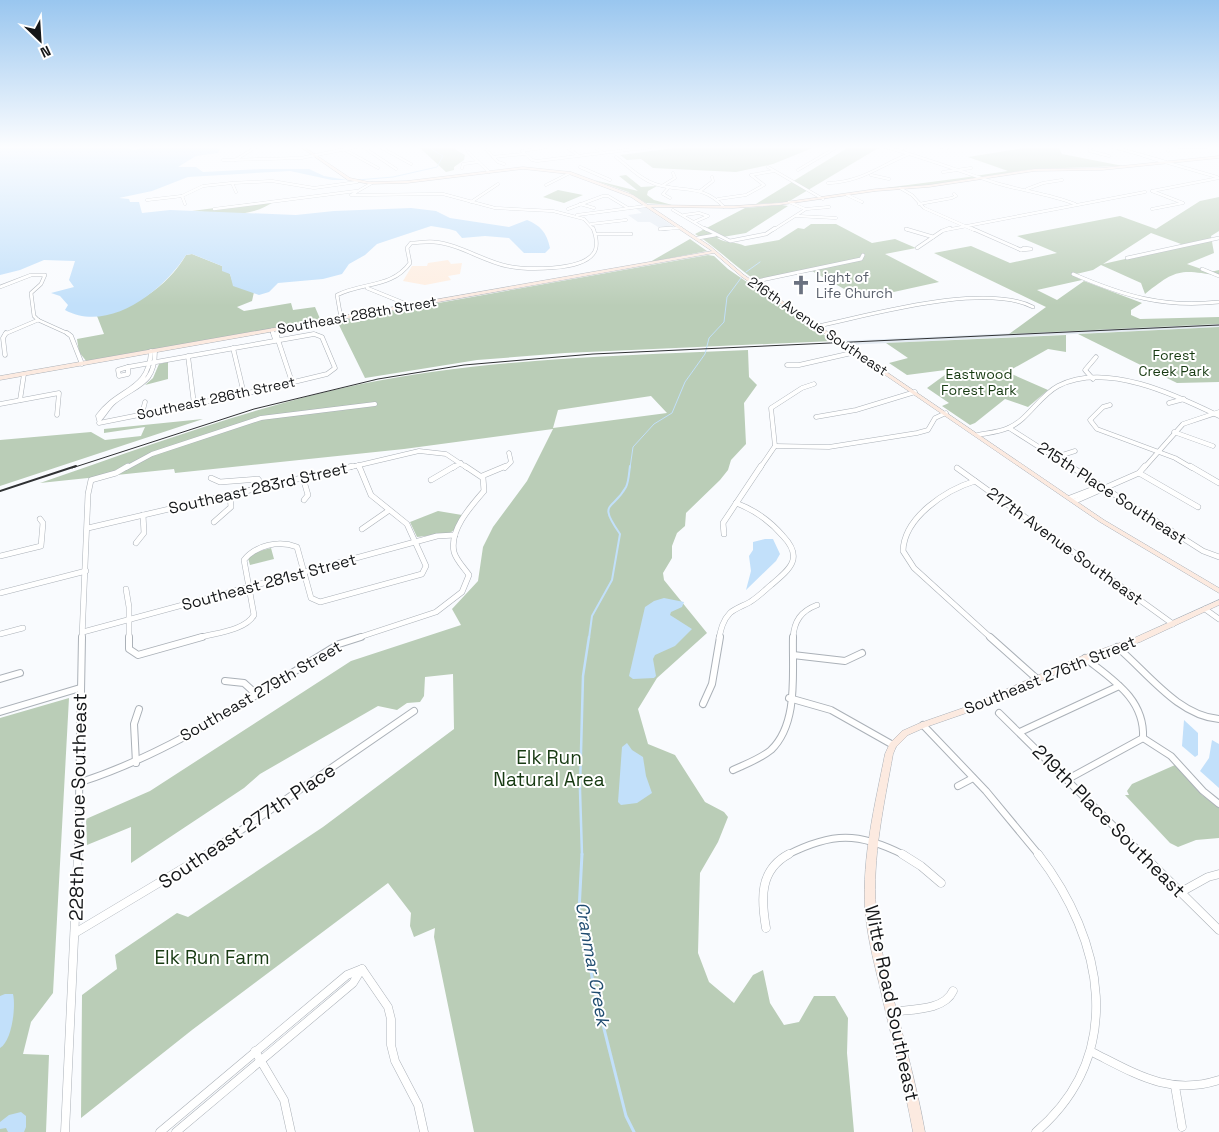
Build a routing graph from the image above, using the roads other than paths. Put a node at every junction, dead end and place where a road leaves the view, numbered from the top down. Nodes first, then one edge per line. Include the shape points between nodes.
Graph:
1 (183, 200) edge
2 (287, 200) edge
3 (463, 200) edge
4 (474, 200) edge
5 (591, 200) edge
6 (614, 200) edge
7 (637, 200) edge
8 (719, 200) edge
9 (815, 200) edge
10 (857, 200) edge
11 (916, 200) edge
12 (942, 200) edge
13 (1062, 200) edge
14 (1100, 200) edge
15 (1175, 200) edge
16 (471, 202) junction
17 (791, 202) junction
18 (862, 202) dead end
19 (185, 204) dead end
20 (580, 204) junction
21 (919, 204) junction
22 (1076, 204) junction
23 (646, 206) junction
24 (662, 206) junction
25 (724, 207) junction
26 (830, 207) dead end
27 (594, 208) dead end
28 (628, 208) junction
29 (214, 209) dead end
30 (568, 209) dead end
31 (806, 209) junction
32 (1152, 209) dead end
33 (652, 210) junction
34 (673, 210) dead end
35 (684, 215) junction
36 (576, 216) junction
37 (796, 216) junction
38 (836, 218) dead end
39 (626, 220) dead end
40 (694, 222) junction
41 (591, 224) junction
42 (963, 225) junction
43 (680, 228) junction
44 (660, 229) dead end
45 (906, 229) dead end
46 (596, 234) junction
47 (631, 234) dead end
48 (714, 235) junction
49 (933, 237) junction
50 (697, 238) junction
51 (1219, 238) edge
52 (917, 248) dead end
53 (1022, 250) dead end
54 (715, 252) junction
55 (863, 255) dead end
56 (1126, 258) dead end
57 (1202, 270) dead end
58 (1073, 274) dead end
59 (1219, 276) edge
60 (752, 282) junction
61 (0, 287) edge
62 (365, 288) junction
63 (1219, 302) edge
64 (404, 303) dead end
65 (1033, 307) dead end
66 (341, 318) junction
67 (38, 320) junction
68 (818, 326) junction
69 (274, 330) junction
70 (278, 340) junction
71 (233, 348) junction
72 (153, 351) junction
73 (856, 352) junction
74 (5, 355) dead end
75 (188, 356) junction
76 (1096, 357) dead end
77 (154, 362) junction
78 (82, 364) junction
79 (787, 365) dead end
80 (128, 367) dead end
81 (24, 374) junction
82 (0, 378) edge
83 (1093, 379) junction
84 (292, 382) junction
85 (814, 384) dead end
86 (915, 392) junction
87 (244, 394) junction
88 (1185, 399) junction
89 (20, 400) junction
90 (145, 402) dead end
91 (1169, 403) dead end
92 (0, 404) edge
93 (194, 404) junction
94 (375, 404) dead end
95 (1110, 405) dead end
96 (945, 412) junction
97 (1216, 413) edge
98 (57, 414) dead end
99 (142, 414) junction
100 (1219, 416) edge
101 (816, 418) dead end
102 (99, 421) junction
103 (1009, 428) junction
104 (98, 430) dead end
105 (1174, 432) junction
106 (978, 435) junction
107 (775, 446) junction
108 (1213, 446) dead end
109 (1075, 451) dead end
110 (1157, 452) junction
111 (508, 453) dead end
112 (1056, 457) junction
113 (461, 463) junction
114 (358, 465) junction
115 (957, 468) dead end
116 (1139, 473) junction
117 (482, 476) junction
118 (212, 478) dead end
119 (303, 478) junction
120 (431, 480) dead end
121 (975, 481) junction
122 (1219, 483) edge
123 (264, 487) junction
124 (1105, 488) junction
125 (230, 495) junction
126 (1072, 499) junction
127 (304, 500) dead end
128 (736, 504) junction
129 (1198, 507) dead end
130 (388, 511) junction
131 (143, 515) junction
132 (40, 519) dead end
133 (214, 522) dead end
134 (88, 528) junction
135 (362, 529) dead end
136 (455, 534) junction
137 (724, 534) dead end
138 (416, 542) junction
139 (136, 543) dead end
140 (0, 556) edge
141 (1217, 557) edge
142 (86, 571) junction
143 (304, 572) junction
144 (249, 587) junction
145 (126, 589) dead end
146 (1219, 591) edge
147 (0, 593) edge
148 (1219, 602) edge
149 (817, 605) dead end
150 (1204, 609) junction
151 (1219, 619) edge
152 (128, 620) junction
153 (1173, 624) junction
154 (23, 628) dead end
155 (83, 632) junction
156 (0, 634) edge
157 (1117, 647) junction
158 (862, 653) dead end
159 (793, 655) junction
160 (1085, 658) junction
161 (20, 673) dead end
162 (1036, 678) junction
163 (0, 679) edge
164 (226, 682) dead end
165 (1119, 686) junction
166 (80, 688) junction
167 (255, 693) junction
168 (790, 698) junction
169 (702, 704) dead end
170 (140, 709) dead end
171 (414, 711) dead end
172 (0, 712) edge
173 (999, 712) dead end
174 (1219, 719) edge
175 (923, 724) junction
176 (1020, 732) junction
177 (1143, 738) junction
178 (891, 750) junction
179 (136, 763) junction
180 (734, 770) dead end
181 (973, 778) junction
182 (1068, 778) junction
183 (80, 782) junction
184 (958, 786) dead end
185 (1219, 804) edge
186 (874, 842) junction
187 (1219, 874) edge
188 (941, 883) dead end
189 (1181, 892) junction
190 (766, 928) dead end
191 (1219, 930) edge
192 (75, 933) junction
193 (362, 970) junction
194 (953, 991) dead end
195 (890, 1012) junction
196 (255, 1051) junction
197 (1092, 1052) junction
198 (261, 1061) junction
199 (1219, 1080) edge
200 (1175, 1086) junction
201 (1182, 1127) dead end
202 (67, 1132) edge
203 (160, 1132) edge
204 (176, 1132) edge
205 (291, 1132) edge
206 (424, 1132) edge
207 (919, 1132) edge
208 (1037, 1132) edge

1 - 19 street
2 - 29 street
3 - 16 street
4 - 16 street
5 - 20 street
6 - 28 street
7 - 23 street, 216th Avenue Southeast
8 - 25 street
9 - 17 street
10 - 18 street
11 - 21 street
12 - 21 street
13 - 22 street
14 - 22 street
15 - 32 street via 1183,203
16 - 36 street via 496,208 541,209
17 - 25 street
17 - 31 street
20 - 27 street
20 - 30 street
21 - 42 street
22 - 42 street
23 - 24 street
23 - 28 street
23 - 33 street, 216th Avenue Southeast
24 - 25 street
24 - 33 street
26 - 31 street
28 - 36 street
31 - 37 street
33 - 43 street, 216th Avenue Southeast
34 - 35 street
35 - 40 street
35 - 40 street via 702,213 708,216
36 - 41 street
37 - 38 street
37 - 48 street via 764,236 728,241
39 - 41 street
40 - 48 street
41 - 46 street
42 - 49 street
42 - 53 street
43 - 44 street
43 - 50 street, 216th Avenue Southeast
45 - 49 street
46 - 47 street
46 - 62 street via 593,254 570,265 544,269 517,268 435,242 417,242 407,245 410,263 405,271 388,282
48 - 50 street
49 - 52 street
50 - 54 street, 216th Avenue Southeast
51 - 56 street
54 - 60 street, 216th Avenue Southeast
54 - 66 street, Southeast 288th Street
55 - 60 street via 861,259
57 - 59 street
58 - 63 street via 1122,295 1152,303
60 - 68 street, 216th Avenue Southeast
61 - 67 street via 21,278 45,275 30,298
62 - 64 street
62 - 66 street via 340,293 336,297
65 - 68 street via 1026,303 994,299 933,302
66 - 69 street, Southeast 288th Street
67 - 74 street via 6,333 3,338
67 - 78 street via 71,336
68 - 73 street, 216th Avenue Southeast
69 - 70 street
69 - 72 street, Southeast 288th Street
70 - 71 street
70 - 84 street
70 - 84 street, Southeast 286th Street via 322,336 335,368 333,372
71 - 75 street
71 - 87 street
72 - 77 street
72 - 78 street, Southeast 288th Street
73 - 79 street
73 - 86 street, 216th Avenue Southeast
75 - 77 street
75 - 93 street
76 - 83 street via 1085,370
77 - 80 street
77 - 102 street via 146,376 107,404 98,416
78 - 81 street, Southeast 288th Street
81 - 82 street, Southeast 288th Street
81 - 89 street
83 - 88 street via 1132,382
83 - 103 street via 1060,385
84 - 87 street, Southeast 286th Street
85 - 107 street via 771,408
86 - 96 street, 216th Avenue Southeast
86 - 101 street
87 - 93 street, Southeast 286th Street
88 - 91 street
88 - 97 street
89 - 92 street
89 - 98 street via 58,393
90 - 99 street
93 - 99 street, Southeast 286th Street
94 - 134 street, 228th Avenue Southeast via 251,421 152,454 116,473 91,480
95 - 110 street via 1103,407 1090,420 1093,425 1103,432
96 - 106 street, 216th Avenue Southeast
96 - 107 street via 935,418 925,432 829,447
97 - 100 street
97 - 105 street via 1189,422
99 - 102 street, Southeast 286th Street
102 - 104 street
103 - 106 street
103 - 112 street, 215th Place Southeast
105 - 108 street
105 - 110 street
106 - 126 street, 216th Avenue Southeast
107 - 128 street
109 - 112 street
110 - 116 street
110 - 122 street via 1175,458
111 - 117 street via 510,462 507,466
112 - 124 street, 215th Place Southeast
113 - 114 street, Southeast 283rd Street via 446,454 429,451
113 - 117 street
113 - 120 street
114 - 119 street, Southeast 283rd Street
114 - 130 street via 368,492
115 - 121 street, 217th Avenue Southeast
116 - 124 street
116 - 129 street
117 - 136 street via 484,492
118 - 123 street via 220,482 258,479
119 - 123 street, Southeast 283rd Street
119 - 127 street via 308,495
121 - 153 street, 217th Avenue Southeast
121 - 162 street via 955,487 922,514 906,532 902,549 919,573
123 - 125 street, Southeast 283rd Street
124 - 126 street
124 - 141 street, 215th Place Southeast
125 - 131 street, Southeast 283rd Street
125 - 133 street via 231,507
126 - 146 street, 216th Avenue Southeast via 1102,521
128 - 137 street via 724,523
128 - 169 street via 764,516 790,543 795,559 793,566 781,577 727,617 711,690
130 - 135 street
130 - 138 street via 407,524
131 - 134 street, Southeast 283rd Street
131 - 139 street via 144,533
132 - 140 street via 43,523 41,546
134 - 142 street, 228th Avenue Southeast
136 - 138 street, Southeast 281st Street
136 - 167 street, Southeast 279th Street via 454,553 469,575 466,586 454,599 436,612 339,644
138 - 143 street, Southeast 281st Street
138 - 143 street via 426,566 419,575 326,602 315,602 311,598
142 - 147 street
142 - 155 street, 228th Avenue Southeast
143 - 144 street, Southeast 281st Street
143 - 144 street via 299,549 290,543 281,543 248,554 244,560
144 - 152 street, Southeast 281st Street
144 - 152 street via 254,615 251,620 142,654 129,649
145 - 152 street via 130,597
148 - 150 street, Southeast 276th Street
149 - 159 street via 803,612 796,621
150 - 151 street
150 - 153 street, Southeast 276th Street
152 - 155 street, Southeast 281st Street
153 - 157 street, Southeast 276th Street
154 - 156 street
155 - 166 street, 228th Avenue Southeast
157 - 160 street, Southeast 276th Street
157 - 174 street via 1196,715 1209,720
158 - 159 street via 845,661
159 - 168 street
160 - 162 street, Southeast 276th Street
160 - 165 street
161 - 163 street
162 - 175 street, Southeast 276th Street via 969,708
164 - 167 street via 244,683
165 - 176 street
165 - 177 street via 1137,704 1144,729
166 - 172 street
166 - 183 street, 228th Avenue Southeast
167 - 179 street, Southeast 279th Street
168 - 178 street via 823,705 851,718
168 - 180 street via 786,725 776,745 760,758
170 - 179 street via 134,724
171 - 192 street, Southeast 277th Place via 183,870
173 - 176 street, 219th Place Southeast
175 - 178 street, Southeast 276th Street via 906,733
175 - 181 street
176 - 182 street, 219th Place Southeast
177 - 182 street
177 - 185 street via 1167,752
178 - 186 street, Witte Road Southeast
179 - 183 street, Southeast 279th Street
181 - 184 street
181 - 197 street via 1039,853 1083,929 1095,968 1099,1001
182 - 189 street, 219th Place Southeast
183 - 192 street, 228th Avenue Southeast
186 - 188 street via 919,862
186 - 190 street via 839,836 815,841 773,865 764,881 762,894
186 - 195 street, Witte Road Southeast via 870,881 871,922
187 - 189 street
189 - 191 street, 219th Place Southeast
192 - 202 street, 228th Avenue Southeast
193 - 196 street via 347,976
193 - 198 street via 353,983
193 - 206 street via 388,1007 395,1062 418,1105
194 - 195 street via 950,1000 939,1005
195 - 207 street, Witte Road Southeast
196 - 198 street
196 - 203 street
197 - 200 street via 1134,1072
197 - 208 street via 1086,1070 1063,1108
198 - 204 street
198 - 205 street via 283,1097
199 - 200 street via 1198,1086
200 - 201 street

